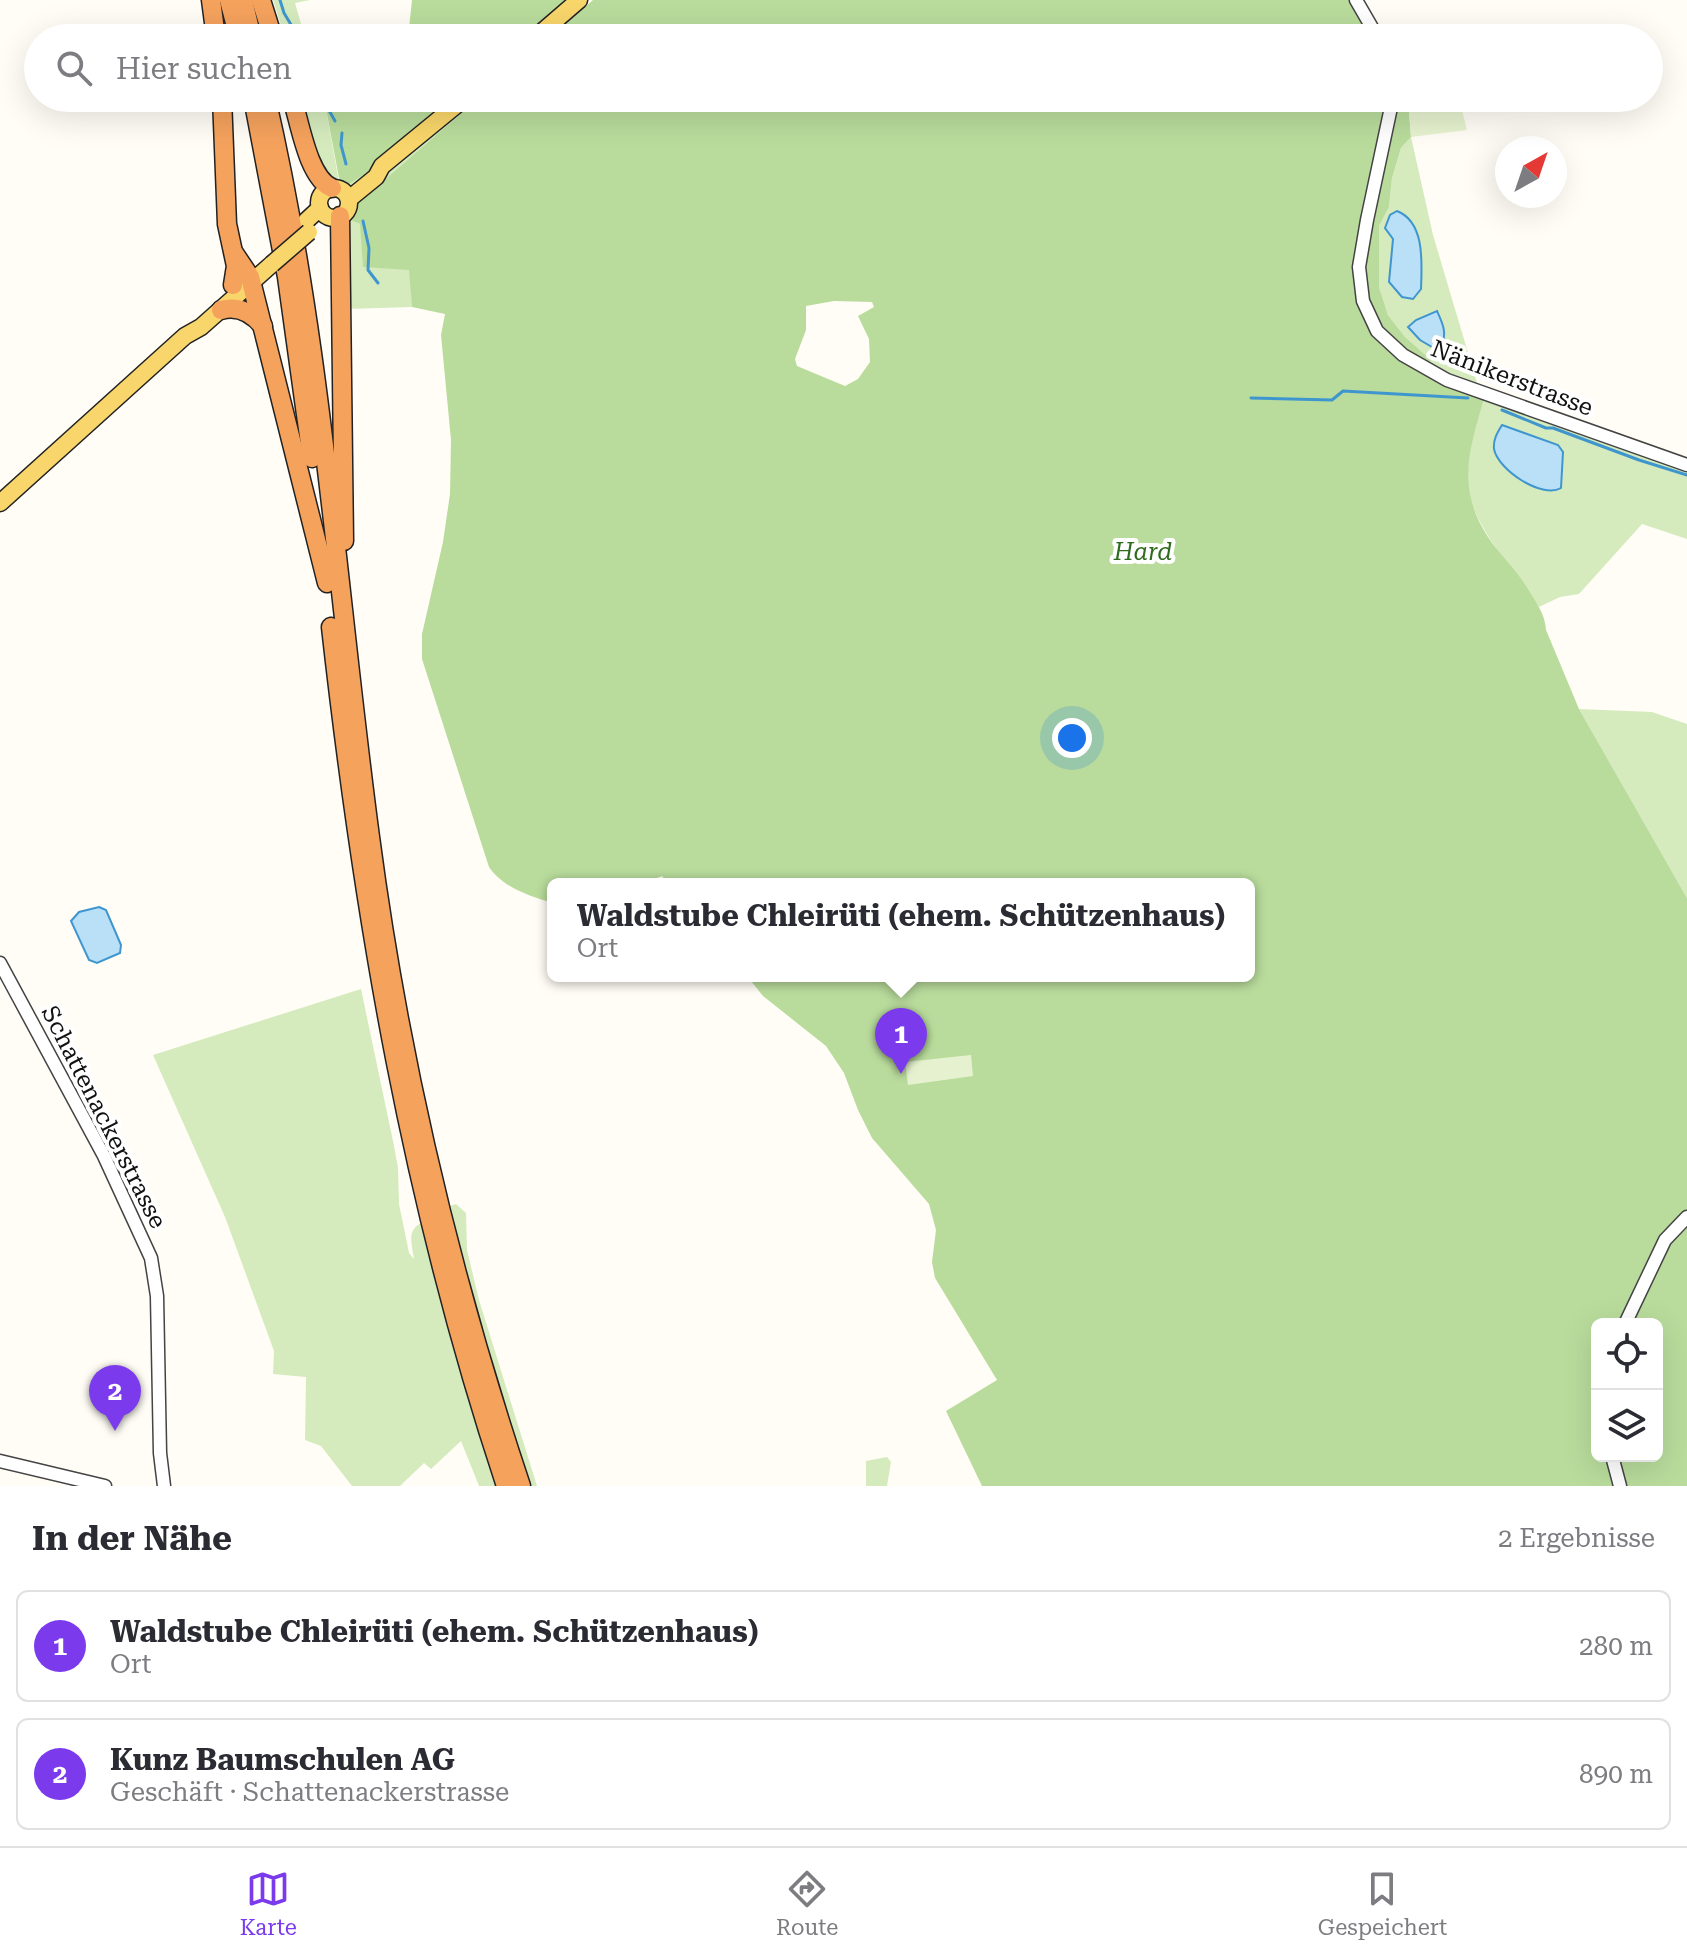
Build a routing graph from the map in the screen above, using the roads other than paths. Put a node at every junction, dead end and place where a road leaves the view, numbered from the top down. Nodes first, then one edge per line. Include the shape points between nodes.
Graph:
1 (211, 0) edge
2 (229, 0) edge
3 (243, 0) edge
4 (261, 0) edge
5 (579, 0) edge
6 (1356, 0) edge
7 (214, 24) edge
8 (235, 24) edge
9 (249, 24) edge
10 (269, 24) edge
11 (551, 24) edge
12 (1370, 24) edge
13 (223, 112) edge
14 (256, 112) edge
15 (269, 112) edge
16 (296, 112) edge
17 (448, 112) edge
18 (1390, 112) edge
19 (341, 192) junction
20 (330, 214) junction
21 (244, 280) junction
22 (221, 310) junction
23 (263, 326) junction
24 (185, 336) junction
25 (1687, 465) edge
26 (0, 503) edge
27 (327, 583) junction
28 (343, 623) junction
29 (0, 963) edge
30 (1687, 1217) edge
31 (1628, 1318) edge
32 (0, 1461) edge
33 (1614, 1462) edge
34 (105, 1486) edge
35 (164, 1486) edge
36 (506, 1486) edge
37 (521, 1486) edge
38 (1620, 1486) edge

1 - 7 highway
2 - 8 highway
3 - 9 highway
4 - 10 highway
5 - 11 main road
6 - 12 street
13 - 21 highway via 227,224
14 - 27 highway via 287,277
15 - 28 highway via 302,285
16 - 19 highway via 314,172 322,183
17 - 19 main road via 382,166 376,177
18 - 25 street, Nänikerstrasse via 1359,267 1363,301 1377,331 1403,355 1447,380
19 - 20 main road via 349,207
19 - 20 main road via 321,195
20 - 21 main road via 307,226
20 - 28 highway
21 - 22 main road
21 - 23 highway
21 - 24 main road
22 - 23 highway via 244,311
22 - 24 main road
23 - 27 highway
24 - 26 main road
27 - 36 highway via 368,914 403,1108 449,1298
28 - 37 highway via 379,904 414,1100 463,1300
29 - 35 street, Schattenackerstrasse via 104,1156 151,1258
30 - 31 street via 1665,1240
32 - 34 street
33 - 38 street

